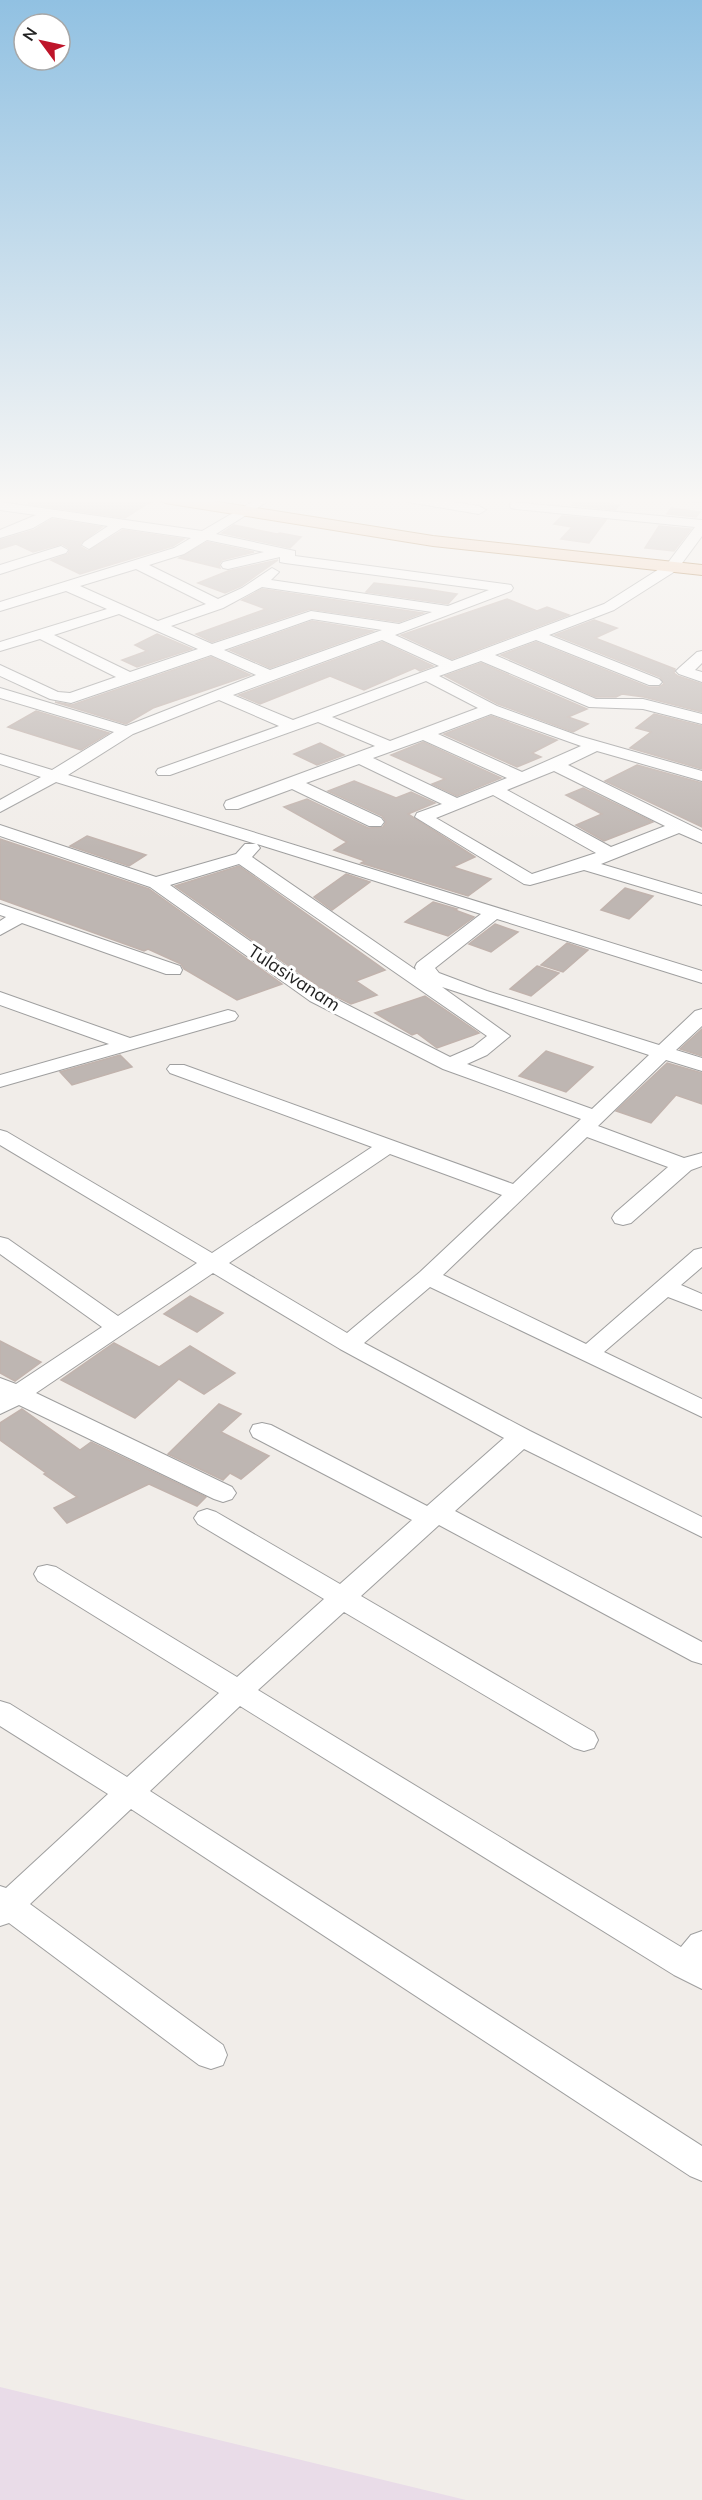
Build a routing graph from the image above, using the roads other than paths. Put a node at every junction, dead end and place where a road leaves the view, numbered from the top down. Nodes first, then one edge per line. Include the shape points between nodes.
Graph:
1 (103, 615) edge
2 (133, 615) edge
3 (188, 615) edge
4 (439, 615) edge
5 (588, 615) edge
6 (158, 626) junction
7 (401, 628) junction
8 (41, 634) junction
9 (534, 634) junction
10 (383, 635) junction
11 (0, 647) edge
12 (212, 650) junction
13 (480, 655) junction
14 (702, 655) edge
15 (451, 666) junction
16 (0, 670) edge
17 (269, 675) junction
18 (425, 675) junction
19 (702, 677) edge
20 (130, 678) junction
21 (654, 682) dead end
22 (0, 693) edge
23 (220, 695) junction
24 (491, 709) junction
25 (318, 717) junction
26 (702, 719) edge
27 (293, 726) junction
28 (127, 731) junction
29 (424, 734) junction
30 (595, 746) junction
31 (390, 747) junction
32 (360, 758) junction
33 (0, 759) edge
34 (555, 765) junction
35 (698, 770) edge
36 (164, 772) dead end
37 (54, 776) junction
38 (523, 779) junction
39 (293, 783) junction
40 (495, 790) junction
41 (456, 804) junction
42 (232, 805) dead end
43 (0, 807) edge
44 (375, 822) dead end
45 (679, 827) junction
46 (0, 830) edge
47 (702, 838) edge
48 (257, 840) junction
49 (610, 854) junction
50 (242, 858) junction
51 (584, 864) junction
52 (156, 883) junction
53 (702, 900) edge
54 (0, 909) edge
55 (494, 913) junction
56 (21, 916) junction
57 (0, 928) edge
58 (173, 970) dead end
59 (702, 977) edge
60 (0, 998) edge
61 (702, 1015) edge
62 (228, 1016) dead end
63 (129, 1044) junction
64 (663, 1052) junction
65 (450, 1065) junction
66 (702, 1065) edge
67 (177, 1069) dead end
68 (0, 1081) edge
69 (589, 1123) junction
70 (0, 1136) edge
71 (388, 1145) junction
72 (692, 1162) edge
73 (515, 1192) junction
74 (623, 1218) dead end
75 (0, 1244) edge
76 (702, 1255) edge
77 (212, 1265) junction
78 (428, 1277) junction
79 (665, 1287) junction
80 (702, 1304) edge
81 (118, 1327) junction
82 (348, 1344) junction
83 (588, 1354) junction
84 (6, 1396) edge
85 (702, 1408) edge
86 (262, 1431) dead end
87 (522, 1437) junction
88 (223, 1493) dead end
89 (433, 1515) junction
90 (207, 1518) dead end
91 (702, 1528) edge
92 (47, 1574) dead end
93 (341, 1598) junction
94 (702, 1654) edge
95 (239, 1691) junction
96 (0, 1712) edge
97 (584, 1740) dead end
98 (128, 1792) junction
99 (3, 1905) edge
100 (696, 1962) edge
101 (211, 2055) dead end
102 (702, 2164) edge

1 - 8 street
2 - 6 street
3 - 6 street
4 - 7 street
5 - 9 street
6 - 12 street
7 - 10 street
7 - 12 street via 311,615
8 - 11 street
8 - 20 street
9 - 13 street
9 - 21 street
10 - 15 street
10 - 17 street
12 - 17 street
12 - 20 street
13 - 15 street
13 - 26 street via 594,704 643,704
14 - 19 street via 684,672
15 - 18 street
16 - 20 street via 55,696 71,698
17 - 23 street
18 - 24 street
18 - 25 street
22 - 28 street
23 - 27 street
23 - 28 street
24 - 29 street
24 - 30 street
25 - 27 street
25 - 31 street
27 - 36 street
28 - 37 street
29 - 31 street
29 - 38 street
30 - 34 street
30 - 35 street
31 - 32 street
32 - 39 street
32 - 41 street
33 - 37 street
34 - 38 street
34 - 45 street
37 - 43 street
37 - 48 street
38 - 40 street
39 - 42 street
39 - 44 street
40 - 41 street
40 - 49 street
41 - 51 street via 423,818 527,879
45 - 47 street
45 - 49 street
46 - 52 street, Tulasivanam
48 - 50 street
48 - 55 street
49 - 51 street
50 - 52 street
50 - 65 street via 500,1036
51 - 53 street
52 - 65 street, Tulasivanam via 316,997
54 - 56 street
55 - 59 street
55 - 64 street via 424,967 426,972 480,995
56 - 57 street
56 - 58 street
60 - 63 street
61 - 64 street
62 - 63 street
63 - 68 street
64 - 66 street
64 - 69 street
65 - 69 street, Tulasivanam
67 - 71 street
69 - 72 street, Tulasivanam
69 - 73 street
70 - 77 street
71 - 73 street
71 - 77 street
72 - 74 street
73 - 78 street
75 - 81 street
76 - 79 street
77 - 81 street
77 - 82 street
78 - 82 street
78 - 83 street
79 - 80 street
79 - 83 street
81 - 84 street
82 - 87 street
83 - 85 street
84 - 88 street
86 - 89 street
87 - 89 street
87 - 91 street
89 - 93 street
89 - 94 street
90 - 93 street
92 - 95 street
93 - 95 street
93 - 97 street
95 - 98 street
95 - 100 street
96 - 98 street
98 - 99 street
98 - 102 street
99 - 101 street

